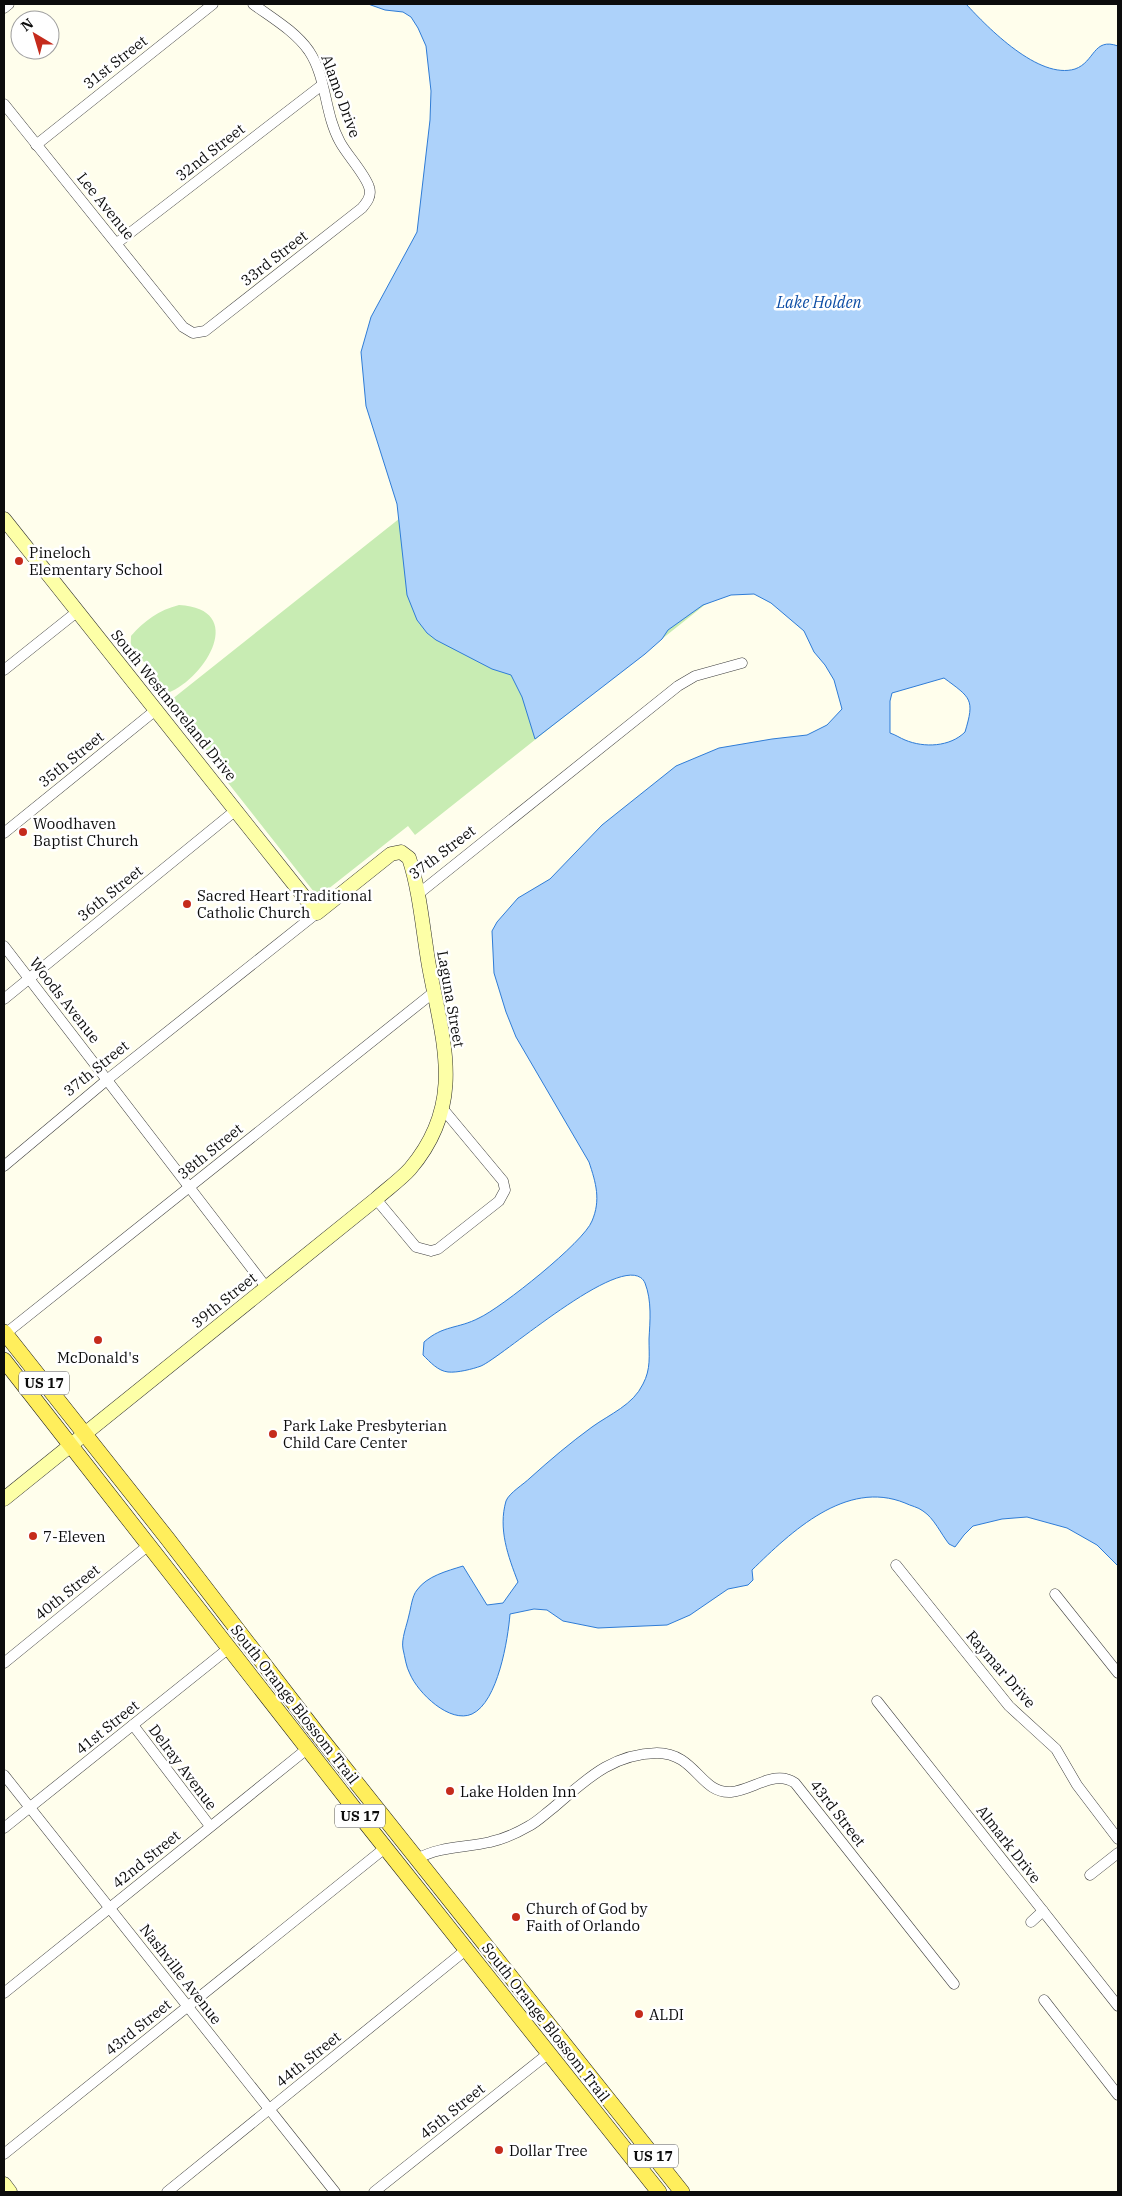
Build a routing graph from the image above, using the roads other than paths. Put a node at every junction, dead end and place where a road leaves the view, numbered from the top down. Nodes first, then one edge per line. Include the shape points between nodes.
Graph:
1 (9, 4) edge
2 (213, 4) edge
3 (253, 4) edge
4 (4, 8) edge
5 (322, 85) junction
6 (4, 104) edge
7 (36, 144) junction
8 (369, 188) joint
9 (117, 243) junction
10 (183, 327) joint
11 (4, 519) edge
12 (78, 611) junction
13 (742, 663) dead end
14 (4, 670) edge
15 (157, 709) junction
16 (236, 810) junction
17 (4, 833) edge
18 (417, 895) junction
19 (317, 913) junction
20 (4, 946) edge
21 (30, 978) junction
22 (434, 992) junction
23 (4, 1000) edge
24 (108, 1078) junction
25 (442, 1109) junction
26 (4, 1166) edge
27 (190, 1186) junction
28 (376, 1199) junction
29 (266, 1287) junction
30 (4, 1333) edge
31 (4, 1360) edge
32 (84, 1434) junction
33 (71, 1445) junction
34 (4, 1499) edge
35 (150, 1544) junction
36 (896, 1565) dead end
37 (1055, 1594) dead end
38 (229, 1648) junction
39 (259, 1658) junction
40 (4, 1663) edge
41 (1118, 1673) edge
42 (877, 1701) dead end
43 (133, 1725) junction
44 (307, 1749) junction
45 (4, 1775) edge
46 (30, 1808) junction
47 (210, 1826) junction
48 (4, 1828) edge
49 (1118, 1839) edge
50 (386, 1848) junction
51 (1118, 1853) edge
52 (417, 1859) junction
53 (1090, 1875) dead end
54 (110, 1907) junction
55 (1043, 1911) junction
56 (1031, 1922) dead end
57 (467, 1950) junction
58 (954, 1984) dead end
59 (4, 1993) edge
60 (1044, 2000) dead end
61 (188, 2006) junction
62 (1118, 2006) edge
63 (522, 2019) junction
64 (555, 2032) junction
65 (549, 2053) junction
66 (594, 2082) junction
67 (1118, 2095) edge
68 (270, 2109) junction
69 (4, 2154) edge
70 (4, 2184) edge
71 (10, 2192) edge
72 (167, 2192) edge
73 (335, 2192) edge
74 (374, 2192) edge
75 (659, 2192) edge
76 (682, 2192) edge

1 - 4 street
2 - 7 street, 31st Street
3 - 5 street, Alamo Drive via 299,38 318,69
5 - 8 street, Alamo Drive via 339,140
5 - 9 street, 32nd Street
6 - 7 street, Lee Avenue
7 - 9 street, Lee Avenue
8 - 10 street, 33rd Street via 369,198 362,208 205,331 193,333
9 - 10 street, Lee Avenue
11 - 12 street, South Westmoreland Drive
12 - 14 street
12 - 15 street, South Westmoreland Drive
13 - 18 street, 37th Street via 695,676 678,686
15 - 16 street, South Westmoreland Drive
15 - 17 street, 35th Street
16 - 19 street, South Westmoreland Drive
16 - 21 street, 36th Street
18 - 19 street, 37th Street via 409,858 396,852 384,858
18 - 22 street, Laguna Street
19 - 24 street, 37th Street
20 - 21 street, Woods Avenue
21 - 23 street, 36th Street
21 - 24 street, Woods Avenue
22 - 25 street, Laguna Street via 447,1083
22 - 27 street, 38th Street
24 - 26 street, 37th Street
24 - 27 street, Woods Avenue
25 - 28 street, 39th Street via 422,1153 409,1170
25 - 28 street via 502,1181 505,1190 499,1201 430,1252 416,1247
27 - 29 street, Woods Avenue
27 - 30 street, 38th Street
28 - 29 street, 39th Street
29 - 32 street, 39th Street
30 - 32 main road, South Orange Blossom Trail / US 17
31 - 33 main road, South Orange Blossom Trail / US 17
32 - 33 street, 39th Street
32 - 39 main road, South Orange Blossom Trail / US 17
33 - 34 street, 39th Street
33 - 35 main road, South Orange Blossom Trail / US 17
35 - 38 main road, South Orange Blossom Trail / US 17
35 - 40 street, 40th Street
36 - 49 street, Raymar Drive via 1009,1706 1056,1749 1077,1785
37 - 41 street
38 - 39 main road via 246,1650
38 - 43 street, 41st Street
38 - 44 main road, South Orange Blossom Trail / US 17
39 - 52 main road, South Orange Blossom Trail / US 17
42 - 55 street, Almark Drive
43 - 46 street, 41st Street
43 - 47 street, Delray Avenue
44 - 47 street, 42nd Street
44 - 50 main road, South Orange Blossom Trail / US 17
45 - 46 street, Nashville Avenue
46 - 48 street, 41st Street
46 - 54 street, Nashville Avenue
47 - 54 street, 42nd Street
50 - 57 main road, South Orange Blossom Trail / US 17
50 - 61 street, 43rd Street
51 - 53 street
52 - 58 street, 43rd Street via 440,1849 491,1842 531,1825 612,1762 638,1754 673,1754 716,1790 730,1792 781,1776 795,1783
52 - 64 main road, South Orange Blossom Trail / US 17
54 - 59 street, 42nd Street
54 - 61 street, Nashville Avenue
55 - 56 street
55 - 62 street, Almark Drive
57 - 63 main road, South Orange Blossom Trail / US 17
57 - 68 street, 44th Street
60 - 67 street
61 - 68 street, Nashville Avenue
61 - 69 street, 43rd Street
63 - 64 main road via 535,2030
63 - 65 main road, South Orange Blossom Trail / US 17
64 - 66 main road, South Orange Blossom Trail / US 17
65 - 66 main road via 563,2059
65 - 74 street, 45th Street
65 - 75 main road, South Orange Blossom Trail / US 17
66 - 76 main road, South Orange Blossom Trail / US 17
68 - 72 street, 44th Street
68 - 73 street, Nashville Avenue
70 - 71 street

